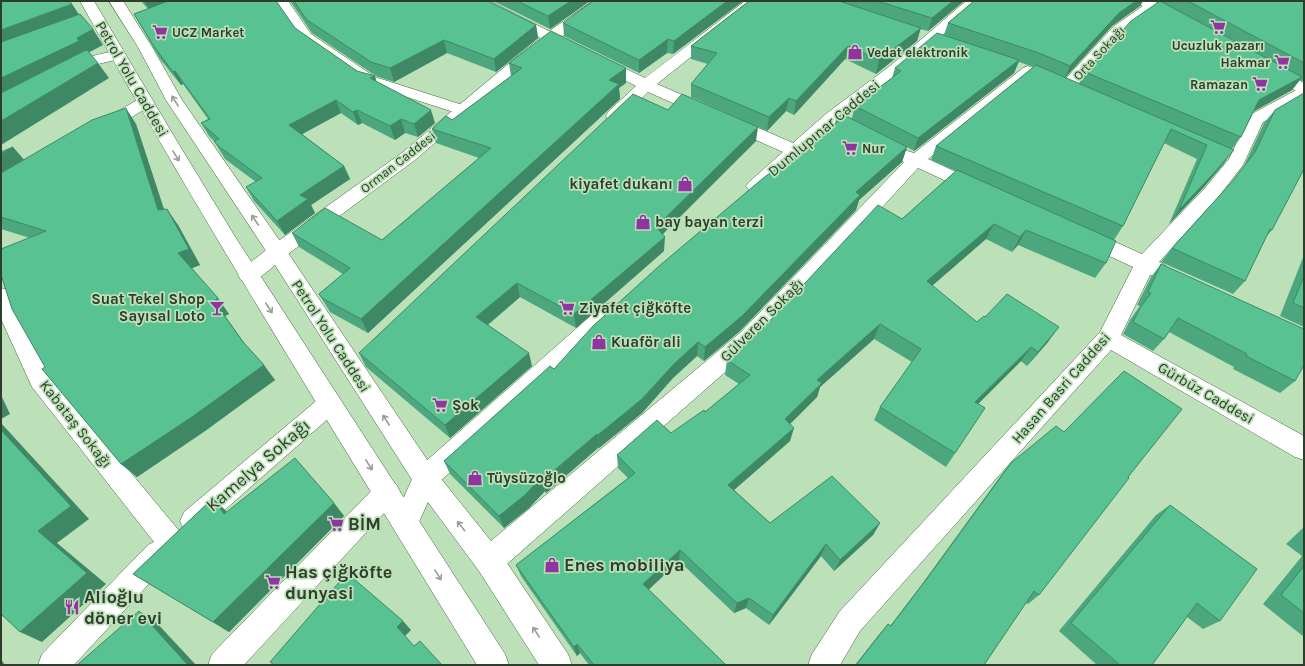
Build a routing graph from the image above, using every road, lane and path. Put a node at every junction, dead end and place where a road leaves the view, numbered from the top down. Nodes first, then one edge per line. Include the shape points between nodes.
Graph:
1 (87, 1) edge
2 (116, 1) edge
3 (282, 1) edge
4 (479, 1) edge
5 (602, 1) edge
6 (754, 1) edge
7 (974, 1) edge
8 (1148, 3) edge
9 (1193, 28) edge
10 (550, 37) junction
11 (118, 55) junction
12 (1261, 66) edge
13 (57, 79) edge
14 (1047, 80) joint
15 (646, 85) junction
16 (1304, 91) edge
17 (145, 102) junction
18 (463, 110) junction
19 (601, 128) edge
20 (90, 134) edge
21 (888, 146) edge
22 (796, 151) junction
23 (915, 161) junction
24 (994, 196) edge
25 (741, 198) edge
26 (1066, 229) edge
27 (277, 252) junction
28 (1145, 264) junction
29 (248, 275) junction
30 (1174, 278) edge
31 (1, 296) edge
32 (626, 297) edge
33 (1108, 338) junction
34 (330, 403) junction
35 (1304, 449) edge
36 (425, 478) junction
37 (387, 492) junction
38 (406, 522) junction
39 (170, 541) junction
40 (489, 562) junction
41 (53, 665) edge
42 (223, 665) edge
43 (494, 665) edge
44 (557, 665) edge
45 (823, 665) edge

1 - 11 street, Petrol Yolu Caddesi via 90,22
27 -> 2 street, Petrol Yolu Caddesi via 174,100 145,47 138,22
3 - 18 street via 306,37 369,80
4 - 10 street
5 - 10 street, Orman Caddesi
6 - 15 street
7 - 22 street, Dumlupınar Caddesi via 895,69 840,121
8 - 9 street
8 - 14 street, Orta Sokağı via 1118,30
10 - 15 street
10 - 18 street, Orman Caddesi
11 - 13 street via 89,62
11 - 17 street, Petrol Yolu Caddesi
12 - 16 street
14 - 23 street, Gülveren Sokağı
15 - 19 street
15 - 22 street
16 - 28 street, Hasan Basri Caddesi via 1256,119 1230,158 1212,192
17 - 20 street
17 -> 29 street, Petrol Yolu Caddesi
18 - 27 street, Orman Caddesi via 409,156
21 - 23 street
22 - 25 street, Dumlupınar Caddesi
23 - 24 street
23 - 40 street, Gülveren Sokağı via 749,338
26 - 28 street
27 - 29 street, Orman Caddesi
36 -> 27 street, Petrol Yolu Caddesi via 356,360
28 - 30 street
28 - 33 street, Hasan Basri Caddesi
29 -> 34 street, Petrol Yolu Caddesi
31 - 39 street, Kabataş Sokağı via 40,380
32 - 36 street
33 - 35 street, Gürbüz Caddesi
33 - 45 street, Hasan Basri Caddesi via 850,621
34 -> 37 street, Petrol Yolu Caddesi
34 - 39 street, Kamelya Sokağı
36 - 38 street
40 -> 36 street, Petrol Yolu Caddesi
37 - 38 street, Petrol Yolu Caddesi
37 - 42 street
38 -> 43 street, Petrol Yolu Caddesi
39 - 41 street, Kamelya Sokağı
44 -> 40 street, Petrol Yolu Caddesi

